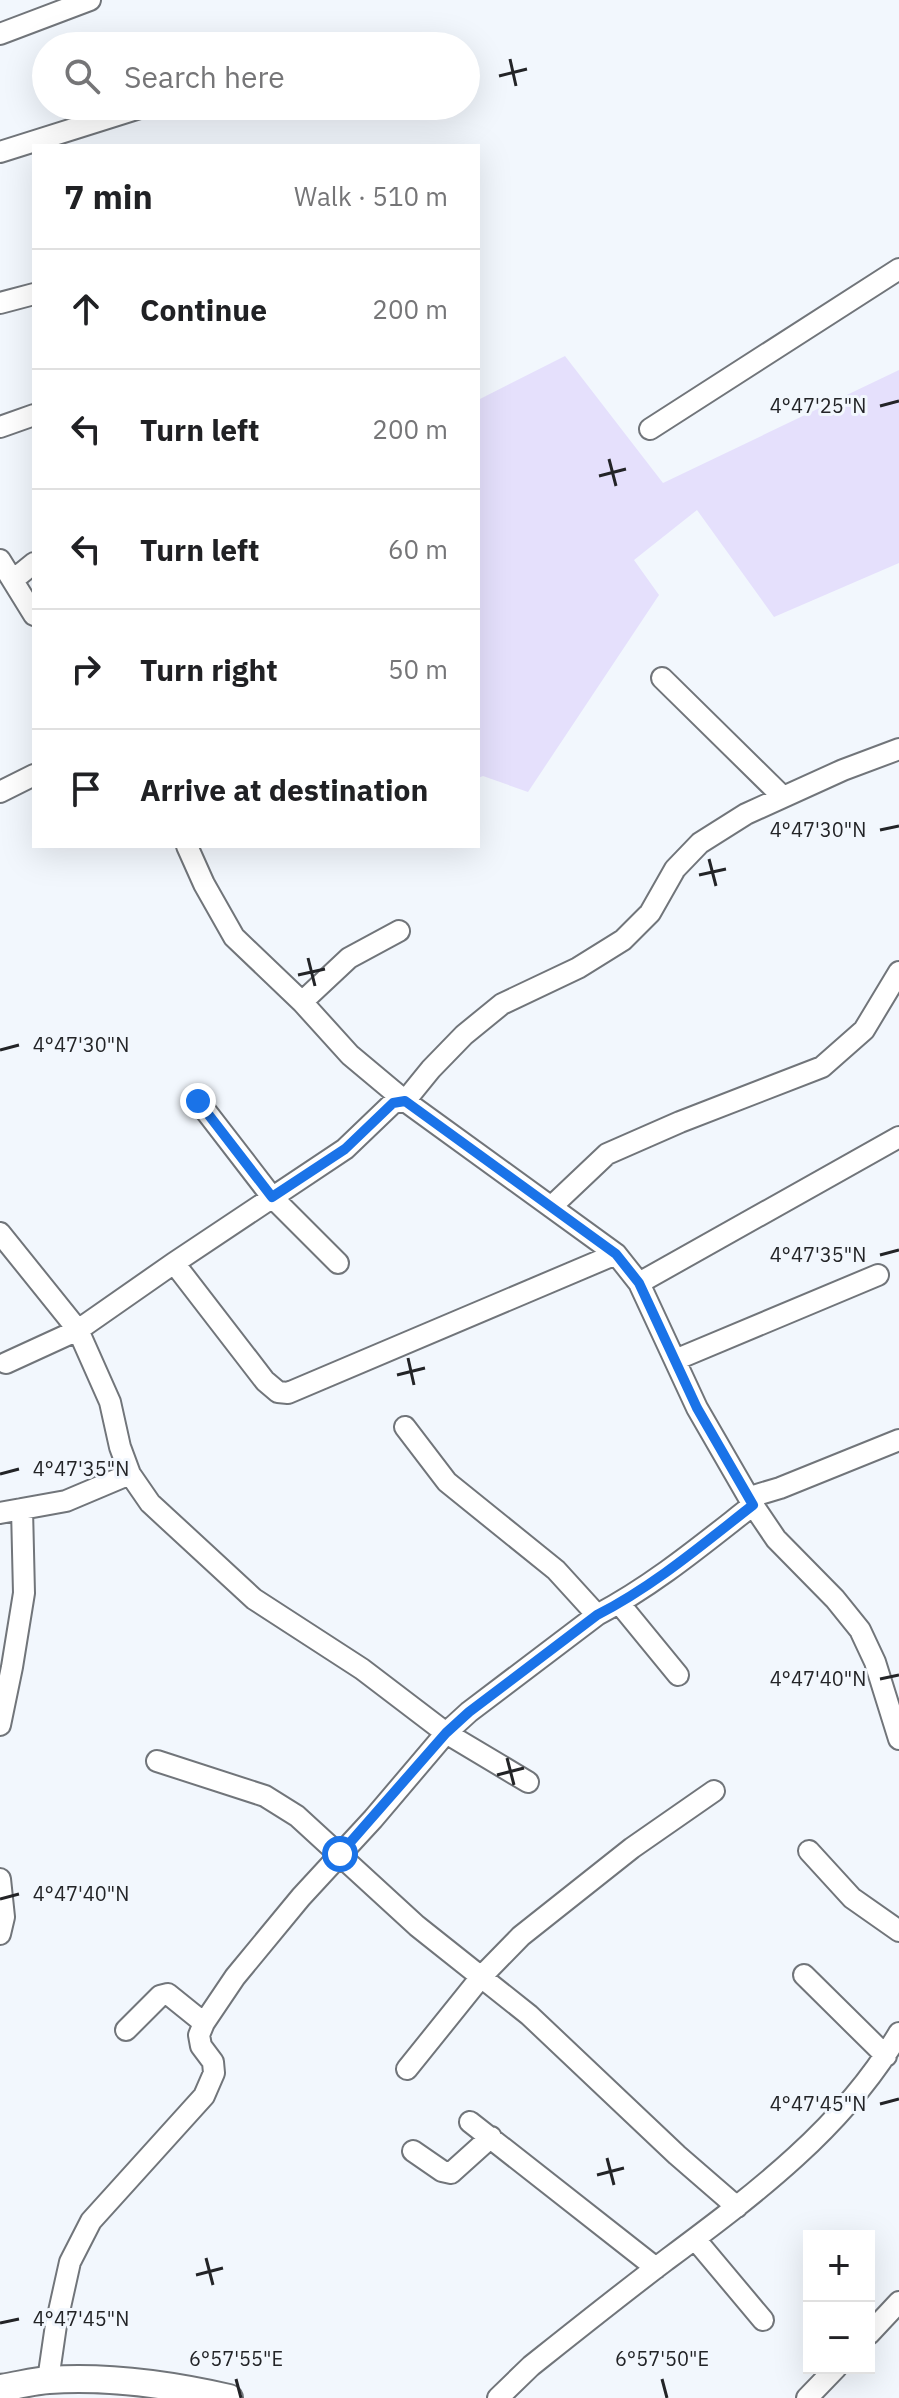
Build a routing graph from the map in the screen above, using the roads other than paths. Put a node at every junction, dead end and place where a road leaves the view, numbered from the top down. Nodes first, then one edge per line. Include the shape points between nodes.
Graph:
1 (90, 0) edge
2 (0, 34) edge
3 (102, 120) edge
4 (0, 152) edge
5 (899, 269) edge
6 (32, 295) edge
7 (0, 303) edge
8 (32, 416) edge
9 (0, 427) edge
10 (650, 429) dead end
11 (0, 560) edge
12 (32, 565) edge
13 (13, 580) junction
14 (32, 612) edge
15 (662, 678) dead end
16 (899, 749) edge
17 (32, 776) edge
18 (0, 792) edge
19 (783, 797) junction
20 (188, 848) edge
21 (399, 931) dead end
22 (899, 972) edge
23 (302, 1002) junction
24 (198, 1101) dead end
25 (405, 1101) junction
26 (899, 1137) edge
27 (272, 1197) junction
28 (551, 1207) junction
29 (0, 1233) edge
30 (616, 1254) junction
31 (174, 1263) junction
32 (338, 1263) dead end
33 (878, 1275) dead end
34 (639, 1283) junction
35 (78, 1330) junction
36 (675, 1360) junction
37 (6, 1363) dead end
38 (405, 1427) dead end
39 (899, 1440) edge
40 (130, 1474) junction
41 (751, 1501) junction
42 (22, 1509) junction
43 (0, 1513) edge
44 (619, 1603) junction
45 (597, 1615) junction
46 (678, 1675) dead end
47 (0, 1725) edge
48 (446, 1733) junction
49 (899, 1739) edge
50 (157, 1761) dead end
51 (528, 1782) dead end
52 (714, 1791) dead end
53 (809, 1851) dead end
54 (340, 1854) junction
55 (0, 1879) edge
56 (899, 1931) edge
57 (0, 1934) edge
58 (804, 1975) dead end
59 (481, 1977) junction
60 (204, 2023) junction
61 (126, 2030) dead end
62 (899, 2033) edge
63 (886, 2056) junction
64 (407, 2069) dead end
65 (470, 2122) dead end
66 (491, 2137) junction
67 (413, 2151) dead end
68 (737, 2207) junction
69 (695, 2239) junction
70 (656, 2268) junction
71 (899, 2302) edge
72 (763, 2320) dead end
73 (875, 2328) edge
74 (830, 2374) edge
75 (48, 2380) junction
76 (0, 2388) edge
77 (201, 2395) edge
78 (229, 2398) edge
79 (498, 2398) edge
80 (807, 2398) edge

1 - 2 street
3 - 4 street
5 - 10 street
6 - 7 street
8 - 9 street
11 - 13 street
12 - 13 street
13 - 14 street
15 - 19 street
16 - 19 street
17 - 18 street
19 - 25 street via 700,843 675,869 650,913 623,940 502,1004 464,1035
20 - 23 street via 234,937
21 - 23 street via 349,958
22 - 28 street via 864,1030 822,1067 607,1154
23 - 25 street via 350,1055
24 - 27 street
25 - 27 street via 393,1103 345,1149
25 - 28 street
26 - 34 street
27 - 31 street
27 - 32 street
28 - 30 street
29 - 35 street
30 - 31 street via 288,1393 265,1381
30 - 34 street
31 - 35 street
33 - 36 street
34 - 36 street
35 - 37 street
35 - 40 street via 110,1402
36 - 41 street
38 - 45 street via 447,1482 556,1570
39 - 41 street
40 - 42 street via 66,1501
40 - 48 street via 150,1503 254,1599 362,1669
41 - 44 street via 672,1569
41 - 49 street via 776,1539 860,1630
42 - 43 street
42 - 47 street via 24,1593
44 - 45 street
44 - 46 street
45 - 48 street
48 - 51 street
48 - 54 street
50 - 54 street via 265,1796
52 - 59 street via 569,1896
53 - 56 street via 852,1898
54 - 59 street
54 - 60 street via 235,1977
55 - 57 street
58 - 63 street
59 - 64 street
59 - 68 street
60 - 61 street via 168,1994
60 - 75 street via 201,2046 214,2073 204,2096 91,2221 70,2262
62 - 63 street
63 - 68 street via 826,2128
65 - 66 street
66 - 67 street via 451,2173
66 - 70 street
68 - 69 street
69 - 70 street
69 - 72 street
70 - 79 street
71 - 73 street
74 - 80 street
75 - 76 street
75 - 77 street via 97,2380
77 - 78 street

